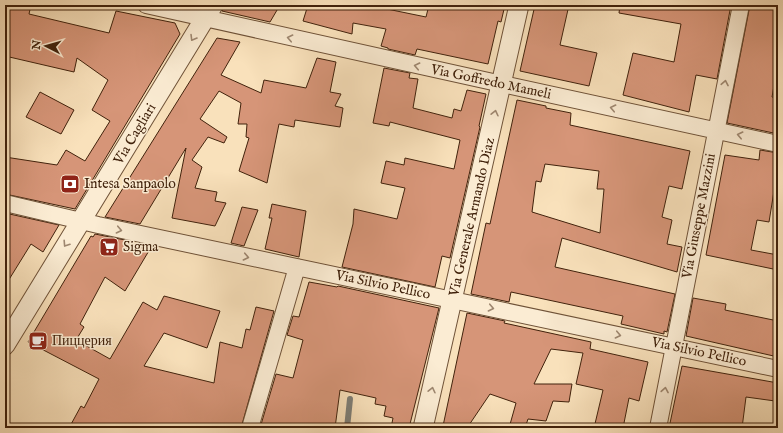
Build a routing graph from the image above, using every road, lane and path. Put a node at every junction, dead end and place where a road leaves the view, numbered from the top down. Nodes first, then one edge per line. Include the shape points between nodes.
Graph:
1 (146, 5) edge
2 (520, 5) edge
3 (741, 5) edge
4 (209, 12) edge
5 (502, 84) junction
6 (716, 130) junction
7 (778, 144) edge
8 (5, 203) edge
9 (81, 222) junction
10 (296, 267) junction
11 (453, 300) junction
12 (5, 345) edge
13 (673, 347) junction
14 (778, 369) edge
15 (250, 428) edge
16 (423, 428) edge
17 (658, 428) edge

1 - 4 street, Via Goffredo Mameli
2 - 5 street, Via Generale Armando Diaz
6 -> 3 street, Via Giuseppe Mazzini
5 -> 4 street, Via Goffredo Mameli
4 -> 9 street, Via Cagliari
6 -> 5 street, Via Goffredo Mameli
11 -> 5 street, Via Generale Armando Diaz
7 -> 6 street, Via Goffredo Mameli
6 - 13 street, Via Giuseppe Mazzini
8 - 9 street, Via Silvio Pellico
9 -> 10 street, Via Silvio Pellico
9 -> 12 street, Via Cagliari
10 - 11 street, Via Silvio Pellico
10 - 15 street
11 -> 13 street, Via Silvio Pellico
16 -> 11 street, Via Generale Armando Diaz
13 - 14 street, Via Silvio Pellico
17 -> 13 street, Via Giuseppe Mazzini

